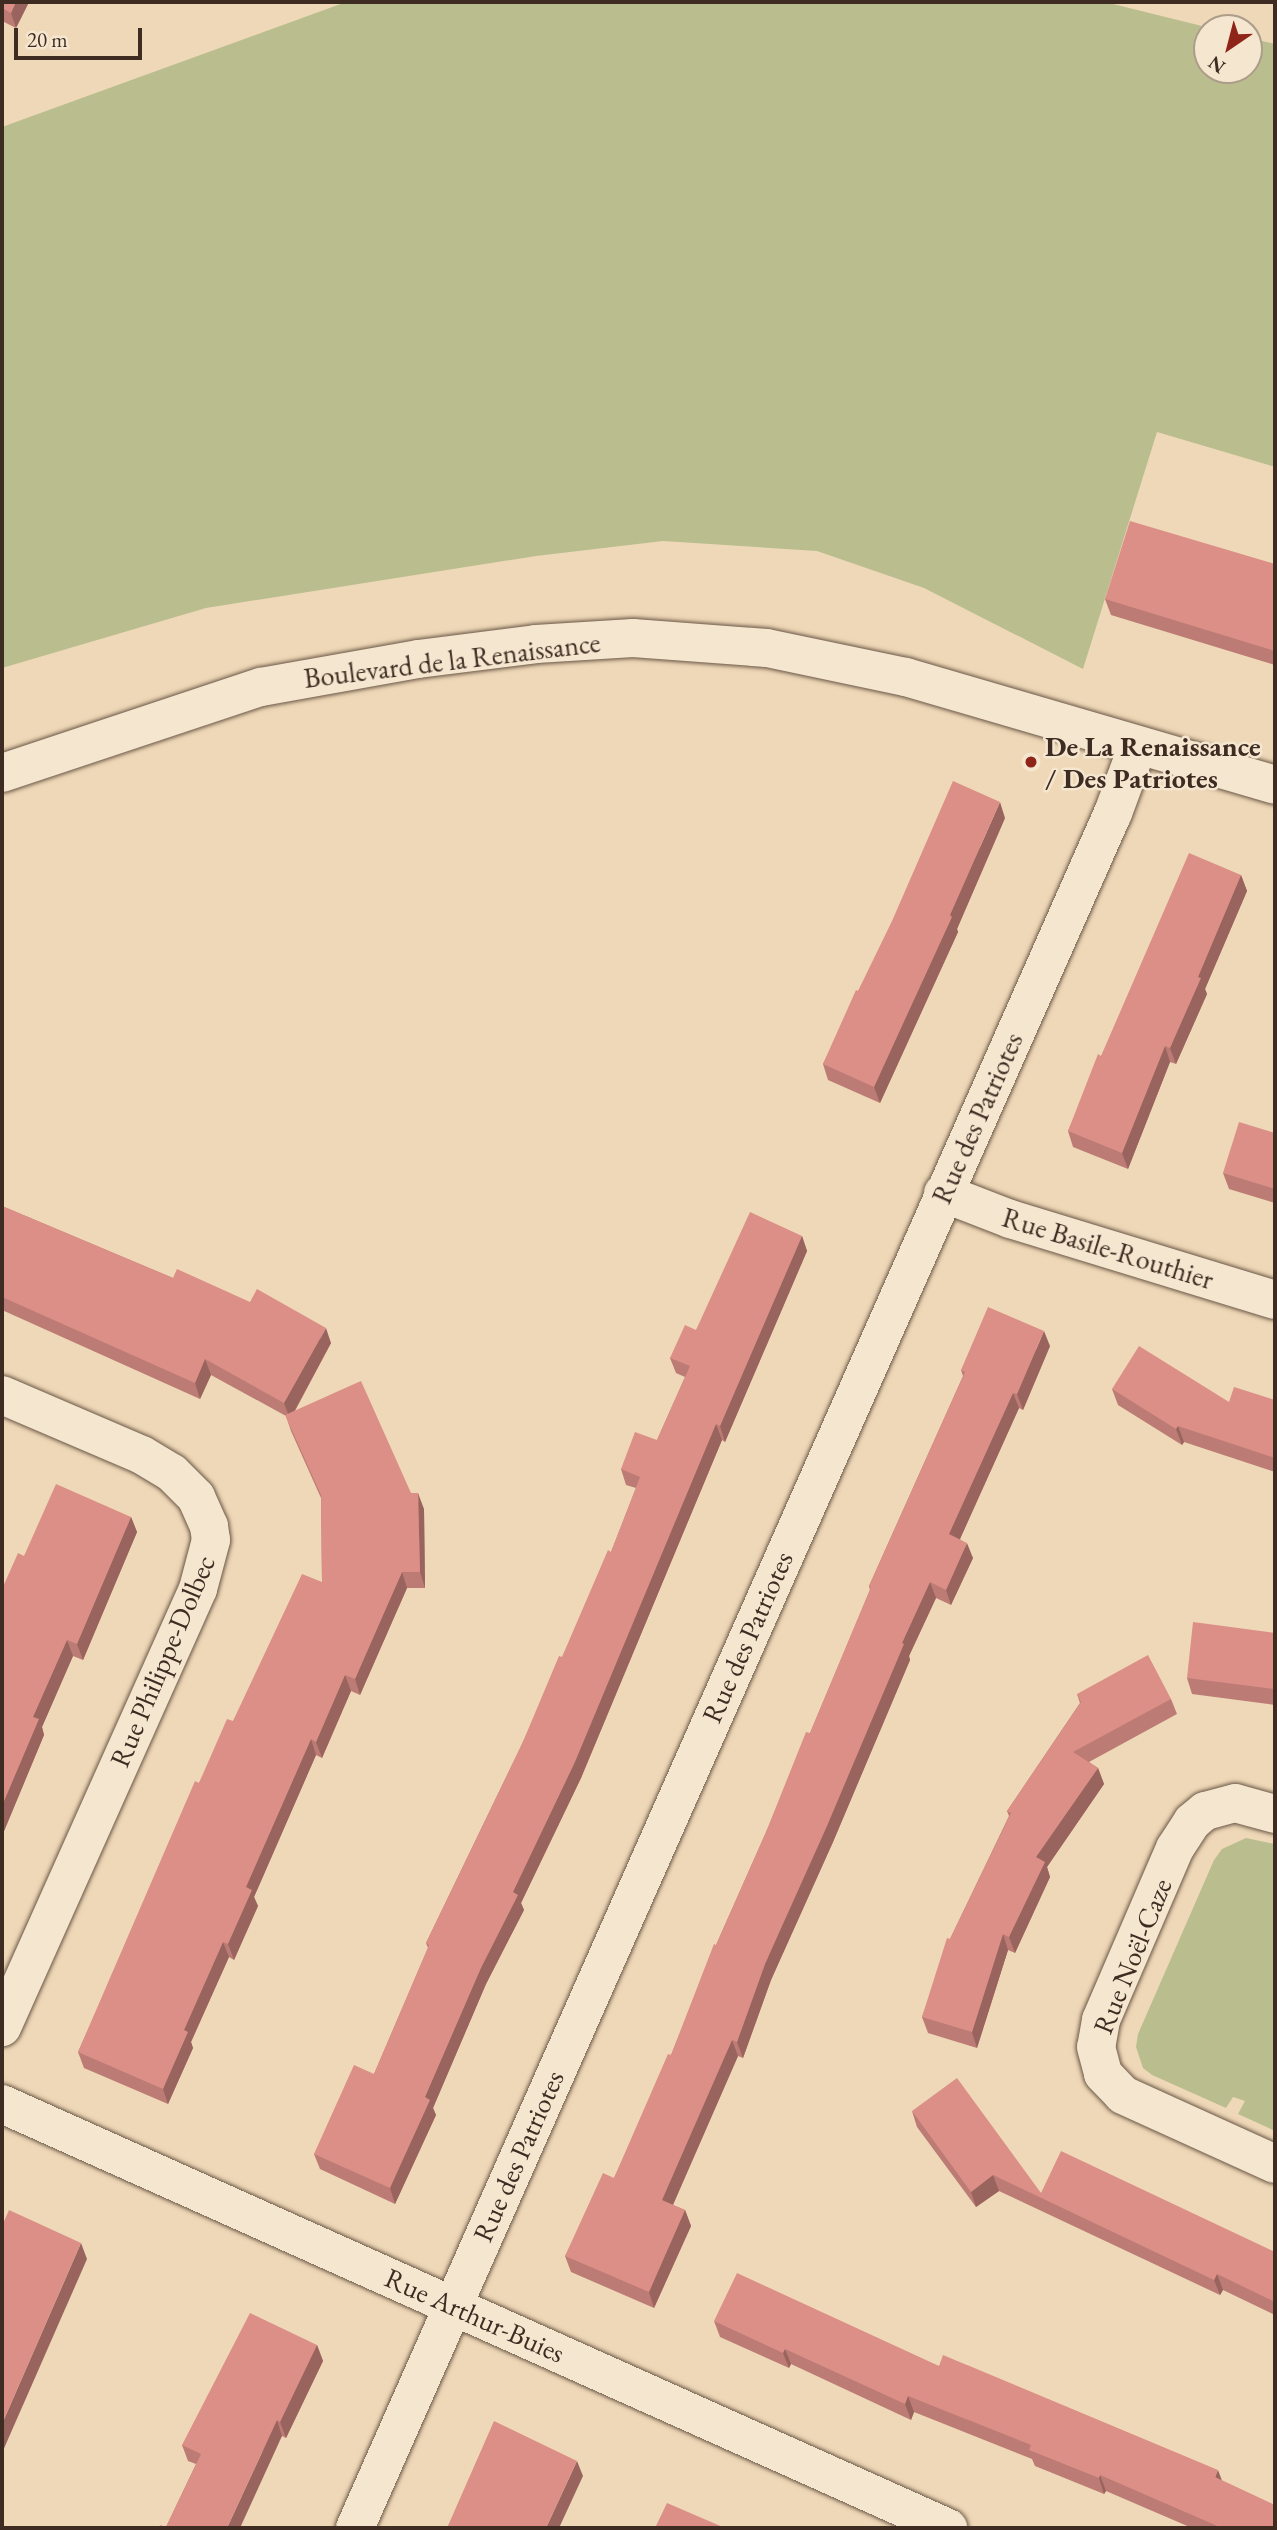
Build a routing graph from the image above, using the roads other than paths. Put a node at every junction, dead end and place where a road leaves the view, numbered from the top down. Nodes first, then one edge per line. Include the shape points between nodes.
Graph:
1 (1138, 745) junction
2 (2, 773) edge
3 (1275, 785) edge
4 (943, 1193) junction
5 (1275, 1300) edge
6 (2, 1395) edge
7 (1275, 1814) edge
8 (2, 2027) edge
9 (2, 2104) edge
10 (1275, 2164) edge
11 (454, 2306) junction
12 (355, 2528) edge
13 (948, 2528) edge

1 - 2 street, Boulevard de la Renaissance via 906,677 766,648 633,638 536,643 261,687
1 - 3 street, Boulevard de la Renaissance
1 - 4 street, Rue des Patriotes via 1113,813
4 - 5 street, Rue Basile-Routhier via 1010,1219
4 - 11 street, Rue des Patriotes
6 - 8 street, Rue Philippe-Dolbec via 142,1455 172,1473 197,1497 211,1540 198,1589
7 - 10 street, Rue Noël-Caze via 1235,1803 1205,1811 1192,1822 1175,1848 1101,2020 1096,2047 1103,2074 1123,2095
9 - 11 street, Rue Arthur-Buies
11 - 12 street, Rue des Patriotes
11 - 13 street, Rue Arthur-Buies

